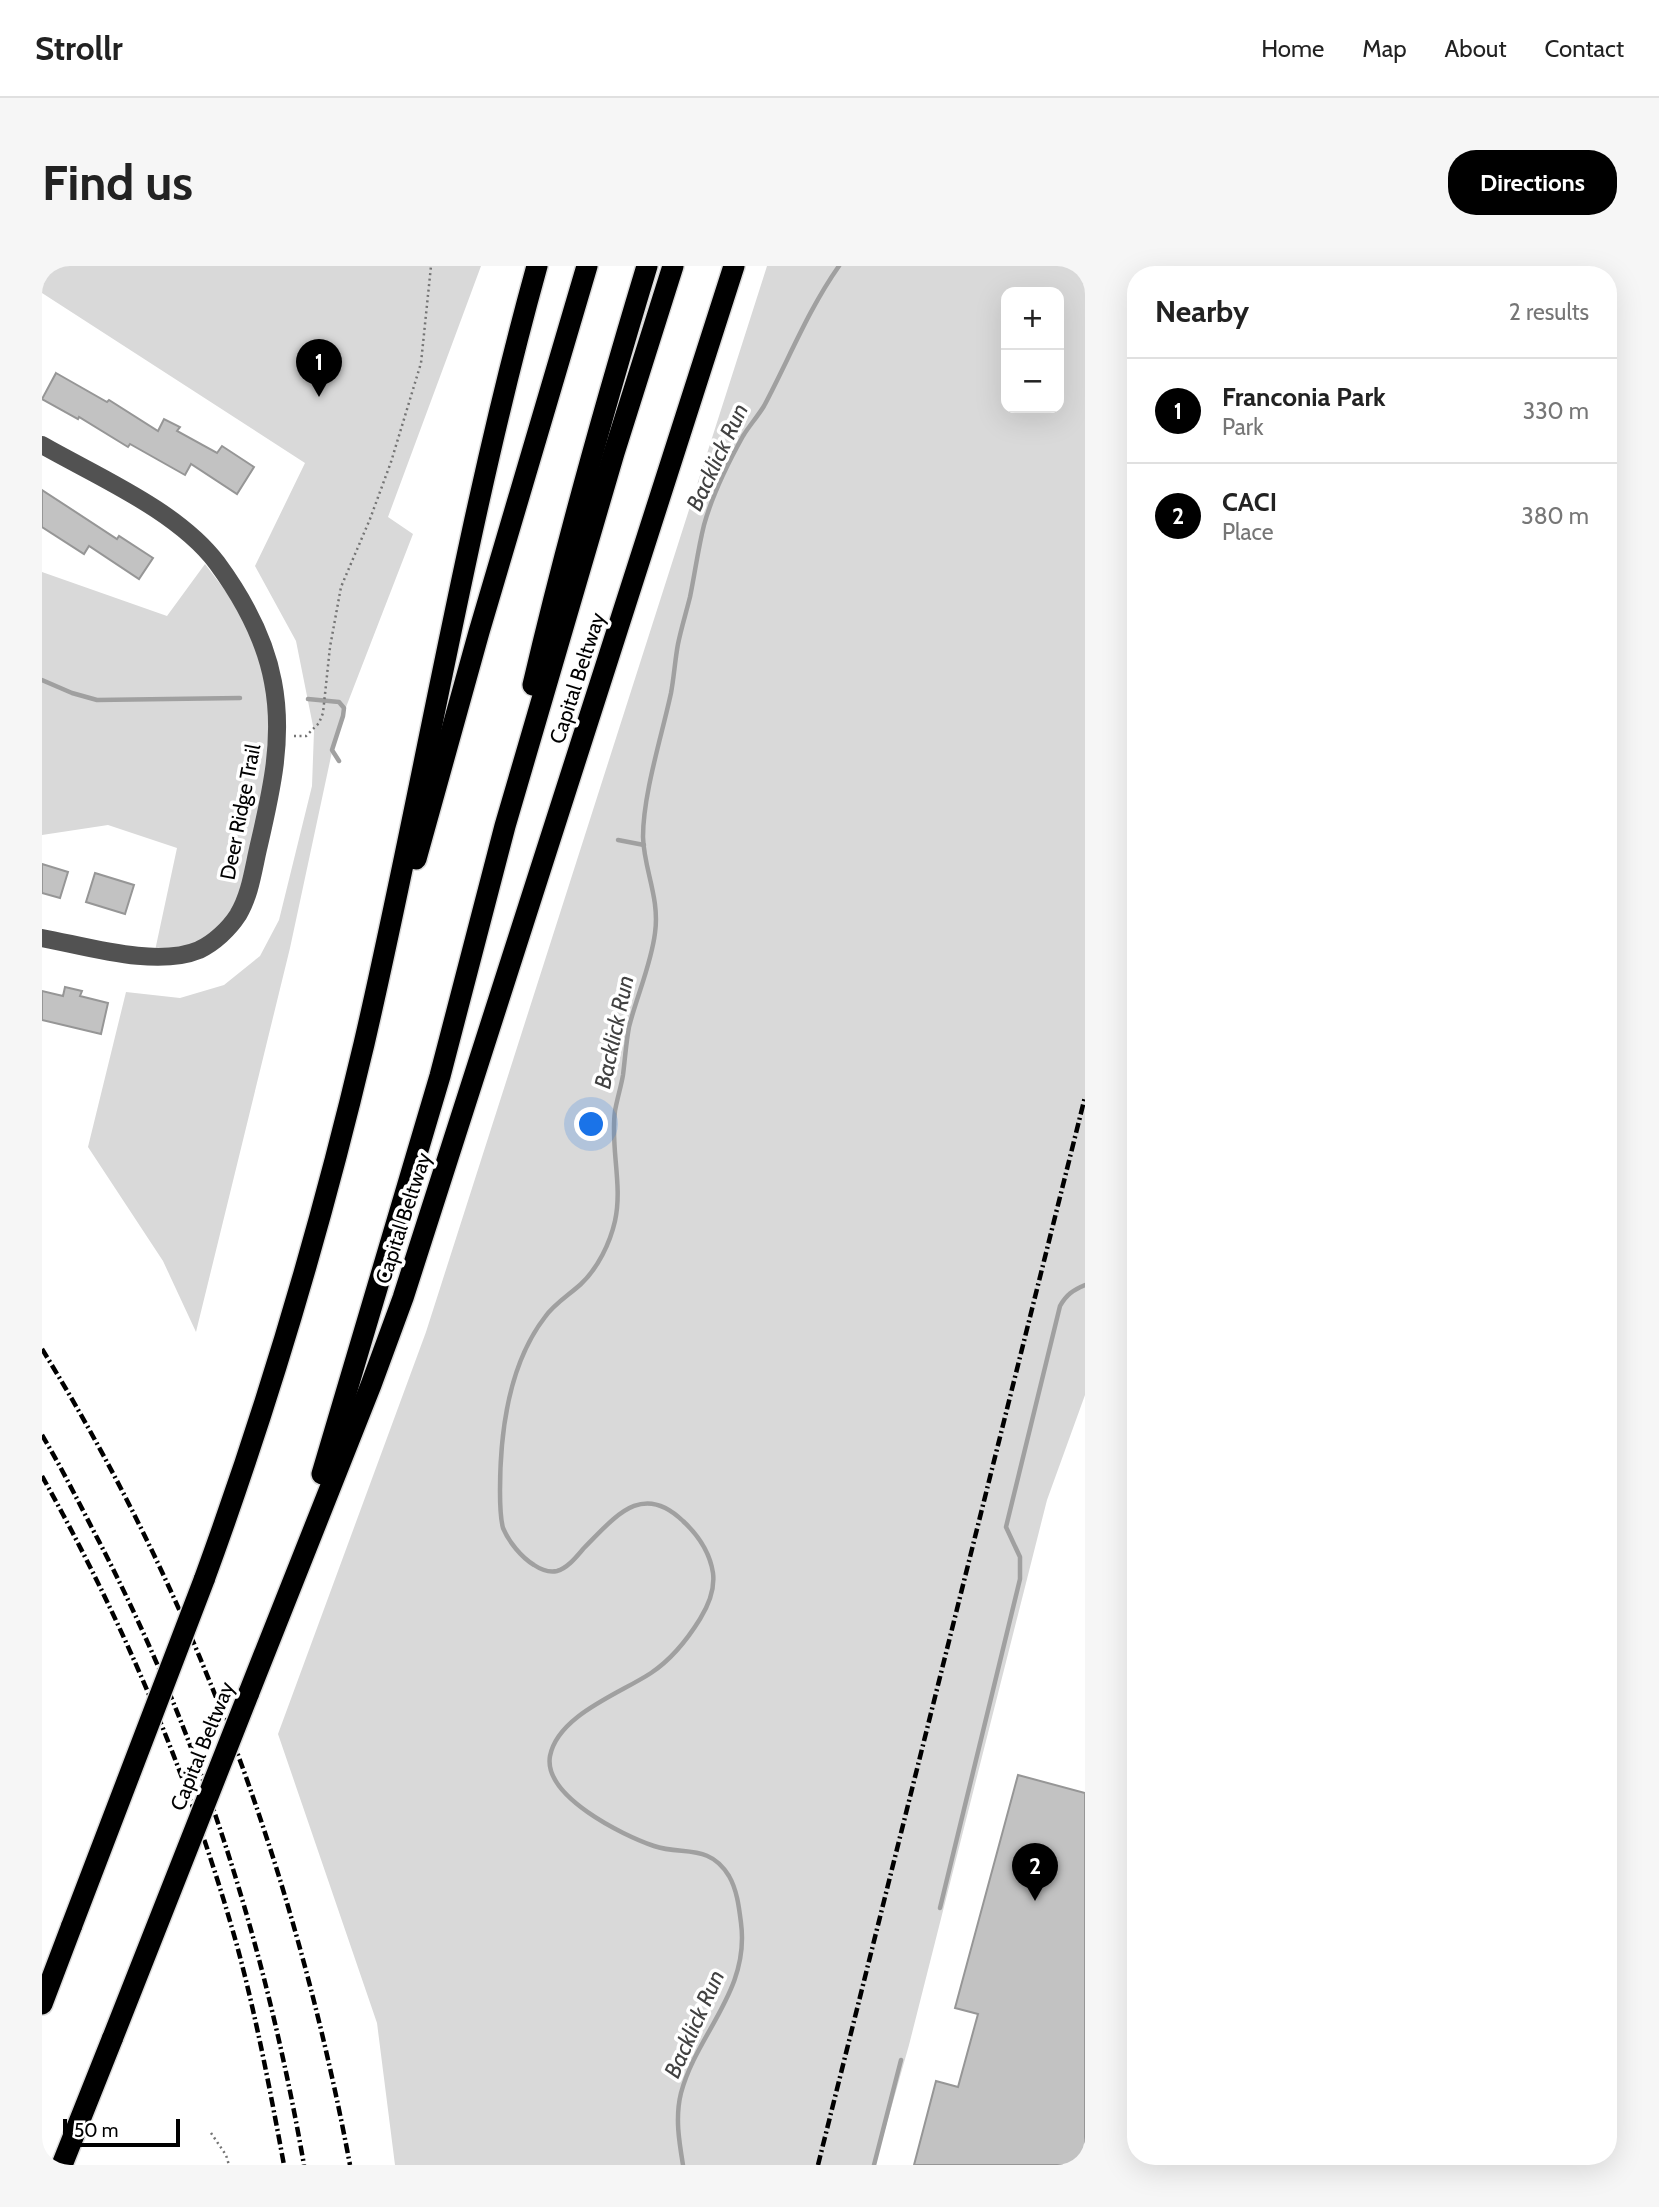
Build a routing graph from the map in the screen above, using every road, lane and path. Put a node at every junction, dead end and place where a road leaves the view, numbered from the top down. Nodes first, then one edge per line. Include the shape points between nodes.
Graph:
1 (431, 266) edge
2 (537, 266) edge
3 (587, 266) edge
4 (595, 266) edge
5 (647, 266) edge
6 (673, 266) edge
7 (734, 266) edge
8 (549, 391) junction
9 (42, 445) edge
10 (278, 735) junction
11 (42, 938) edge
12 (363, 1045) junction
13 (440, 1076) junction
14 (279, 1616) junction
15 (42, 2004) edge
16 (211, 2133) dead end
17 (62, 2165) edge
18 (229, 2165) edge

1 - 10 path via 421,363 391,462 341,587 323,713 306,736
2 - 12 highway via 482,480
3 - 8 highway
4 - 8 highway
5 - 13 highway via 555,593
6 - 13 highway via 513,800
7 - 14 highway, Capital Beltway via 434,1205 371,1385
8 - 12 highway
9 - 10 street, Deer Ridge Trail via 160,512 215,560 241,597 263,648 273,681
10 - 11 street, Deer Ridge Trail via 272,788 249,890 228,928 198,950 170,957
12 - 15 highway, bridge via 256,1432
13 - 14 highway
14 - 17 highway, Capital Beltway, bridge
16 - 18 path

